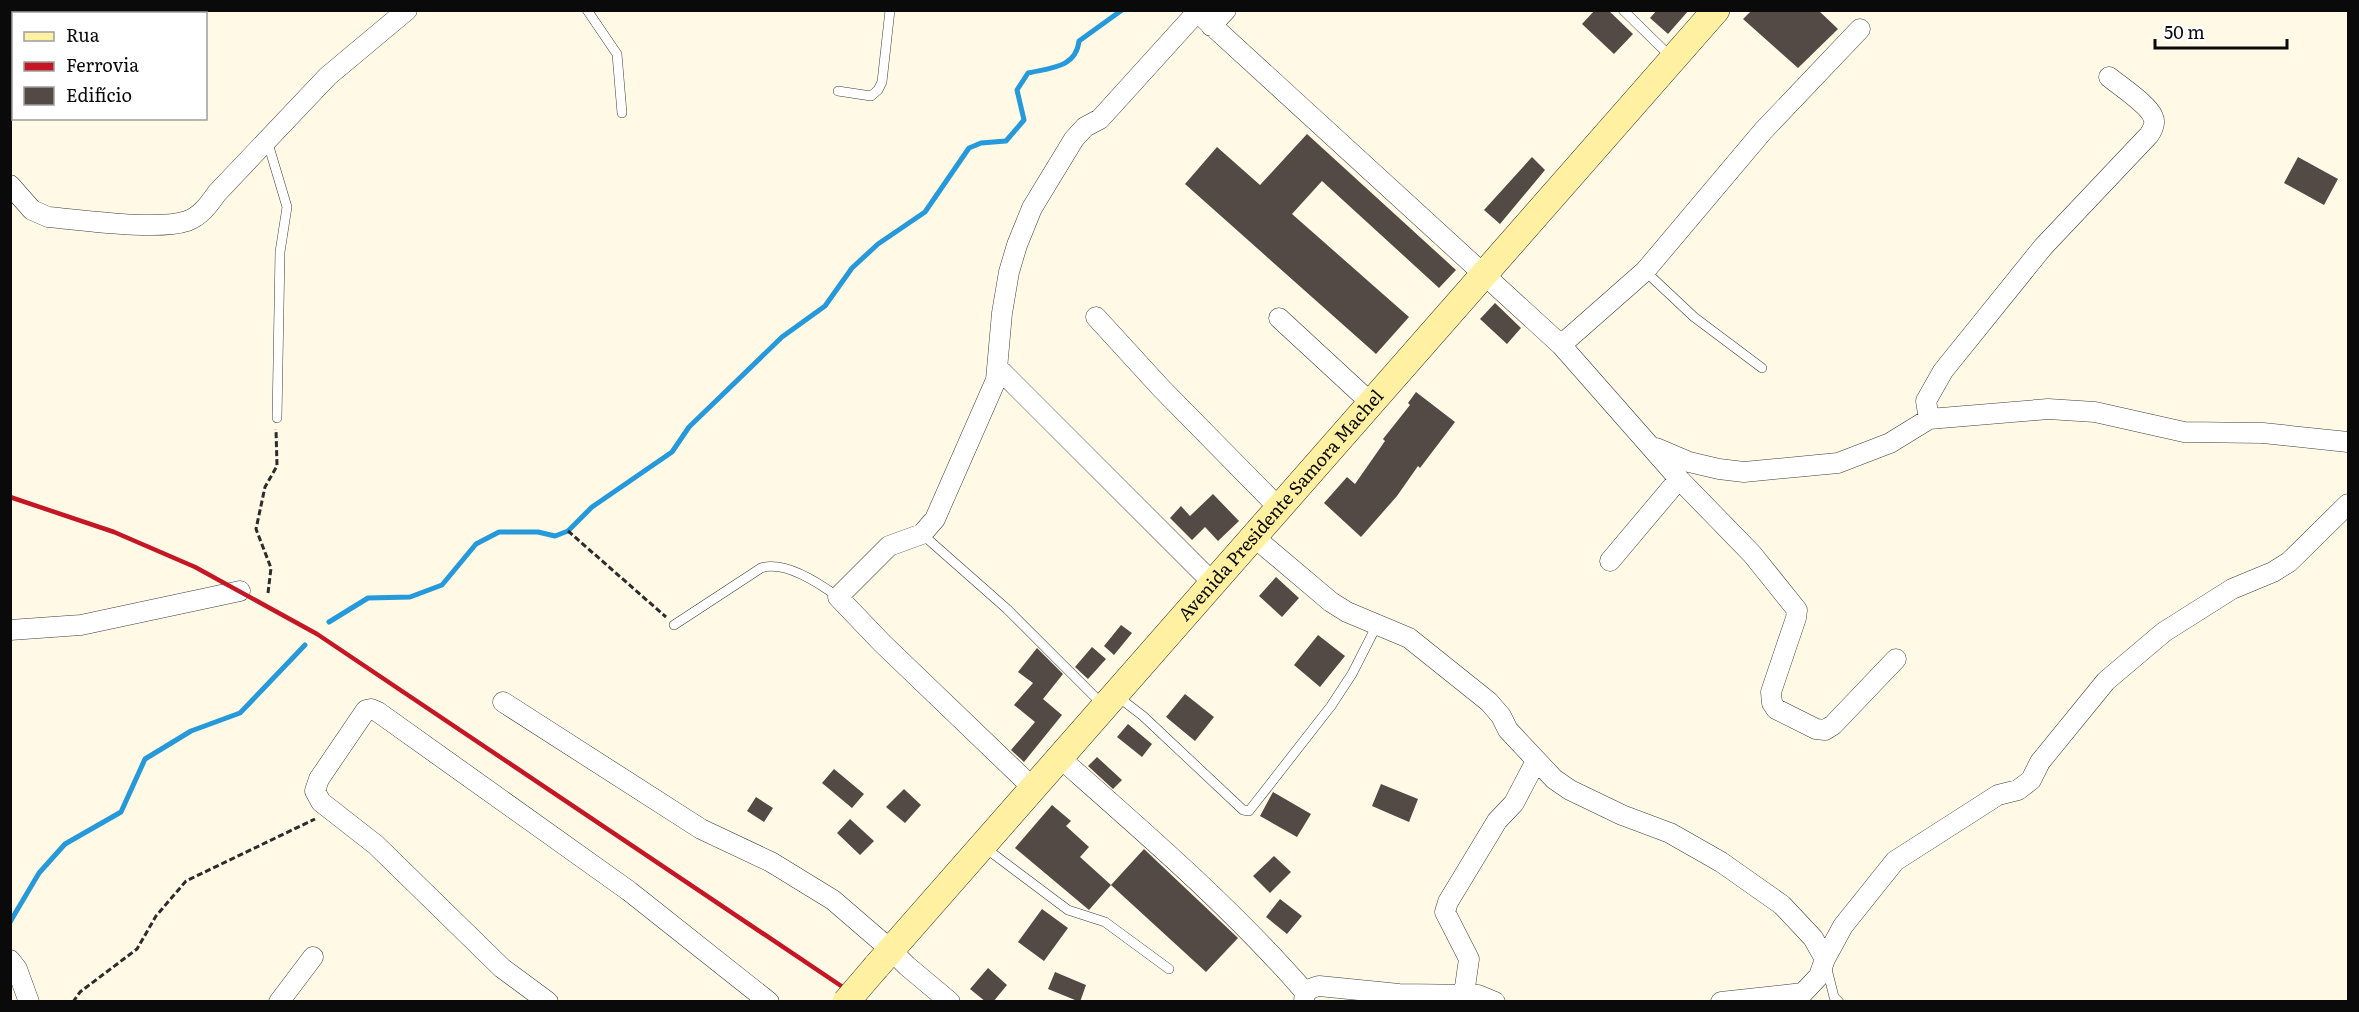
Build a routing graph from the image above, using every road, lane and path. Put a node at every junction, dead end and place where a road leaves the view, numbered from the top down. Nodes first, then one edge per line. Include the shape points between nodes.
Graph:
1 (407, 10) edge
2 (587, 10) edge
3 (890, 10) edge
4 (1226, 10) edge
5 (1623, 10) edge
6 (1716, 10) edge
7 (1196, 11) edge
8 (1211, 26) junction
9 (1860, 29) dead end
10 (1673, 59) junction
11 (2109, 77) dead end
12 (838, 91) dead end
13 (622, 113) dead end
14 (267, 140) junction
15 (10, 185) edge
16 (1645, 271) junction
17 (1485, 274) junction
18 (1096, 317) dead end
19 (1279, 318) dead end
20 (1561, 345) junction
21 (999, 368) junction
22 (1762, 368) dead end
23 (1371, 404) junction
24 (277, 418) joint
25 (1929, 419) junction
26 (2349, 442) edge
27 (1653, 447) junction
28 (1679, 479) junction
29 (2349, 504) edge
30 (1279, 508) junction
31 (568, 531) dead end
32 (922, 534) junction
33 (1254, 537) junction
34 (1610, 561) dead end
35 (1213, 583) junction
36 (240, 591) dead end
37 (268, 593) dead end
38 (838, 597) junction
39 (1377, 624) junction
40 (674, 625) joint
41 (10, 630) edge
42 (1896, 659) dead end
43 (1110, 701) junction
44 (503, 702) dead end
45 (1060, 758) junction
46 (1536, 761) junction
47 (1034, 788) junction
48 (317, 819) dead end
49 (982, 846) junction
50 (313, 957) dead end
51 (883, 959) junction
52 (1825, 959) junction
53 (10, 960) edge
54 (1169, 969) dead end
55 (1464, 994) junction
56 (1305, 997) edge
57 (539, 999) edge
58 (29, 1002) edge
59 (72, 1002) edge
60 (279, 1002) edge
61 (769, 1002) edge
62 (846, 1002) edge
63 (950, 1002) edge
64 (1495, 1002) edge
65 (1721, 1002) edge
66 (1839, 1002) edge

1 - 14 street via 328,76
2 - 13 lane via 617,54
3 - 12 lane via 878,90 872,96
4 - 8 street
5 - 10 lane
6 - 10 main road, Avenida Presidente Samora Machel
7 - 8 street
7 - 21 street via 1100,119 1074,139 1037,199 1009,272
8 - 17 street
9 - 16 street via 1763,131
10 - 17 main road, Avenida Presidente Samora Machel
11 - 25 street via 2150,110 2154,128 2043,247 1943,371 1926,401
14 - 15 street via 206,208 188,220 165,226 48,217 32,210
14 - 24 lane via 287,207 280,252
16 - 20 street
16 - 22 lane via 1694,317
17 - 20 street
17 - 23 main road, Avenida Presidente Samora Machel
18 - 30 street
19 - 23 street
20 - 27 street
21 - 32 street via 943,505
21 - 35 street
23 - 30 main road, Avenida Presidente Samora Machel
24 - 37 path via 277,466 266,487 256,530 271,568
25 - 26 street via 2074,409 2184,432
25 - 27 street via 1890,443 1838,464 1744,471 1719,469
27 - 28 street
28 - 34 street
28 - 42 street via 1752,554 1797,610 1771,692 1776,709 1825,730
29 - 52 street via 2289,562 2232,589 2164,632 2106,681 2040,762 2031,780 2018,790 1998,795 1895,861 1843,926
30 - 33 main road, Avenida Presidente Samora Machel
31 - 40 path
32 - 38 street via 889,546
32 - 43 lane
33 - 35 main road, Avenida Presidente Samora Machel
33 - 39 street via 1331,602
35 - 43 main road, Avenida Presidente Samora Machel
36 - 41 street via 81,626
38 - 40 lane via 793,572 770,565
38 - 47 street
39 - 43 lane via 1352,675 1331,706 1249,811 1243,810 1143,716
39 - 46 street via 1409,638 1489,702
43 - 45 main road, Avenida Presidente Samora Machel
44 - 51 street via 701,829 771,862 833,900
45 - 47 main road, Avenida Presidente Samora Machel
45 - 56 street via 1210,892 1262,943
46 - 52 street via 1570,790 1670,833 1721,862 1782,905 1813,938
46 - 55 street via 1514,803 1497,821 1448,902 1445,912 1469,959
47 - 49 main road, Avenida Presidente Samora Machel
48 - 59 path via 186,881 156,916 137,949
49 - 51 main road, Avenida Presidente Samora Machel
49 - 54 lane via 1068,910 1105,922
50 - 60 street
51 - 62 main road, Avenida Presidente Samora Machel, bridge
51 - 63 street via 907,966
52 - 65 street via 1820,976 1803,993
52 - 66 lane via 1834,997
53 - 58 street
55 - 56 street via 1399,994 1319,986 1311,987
55 - 64 street
57 - 61 street via 376,845 321,802 315,791 319,779 366,710 378,712 629,891

